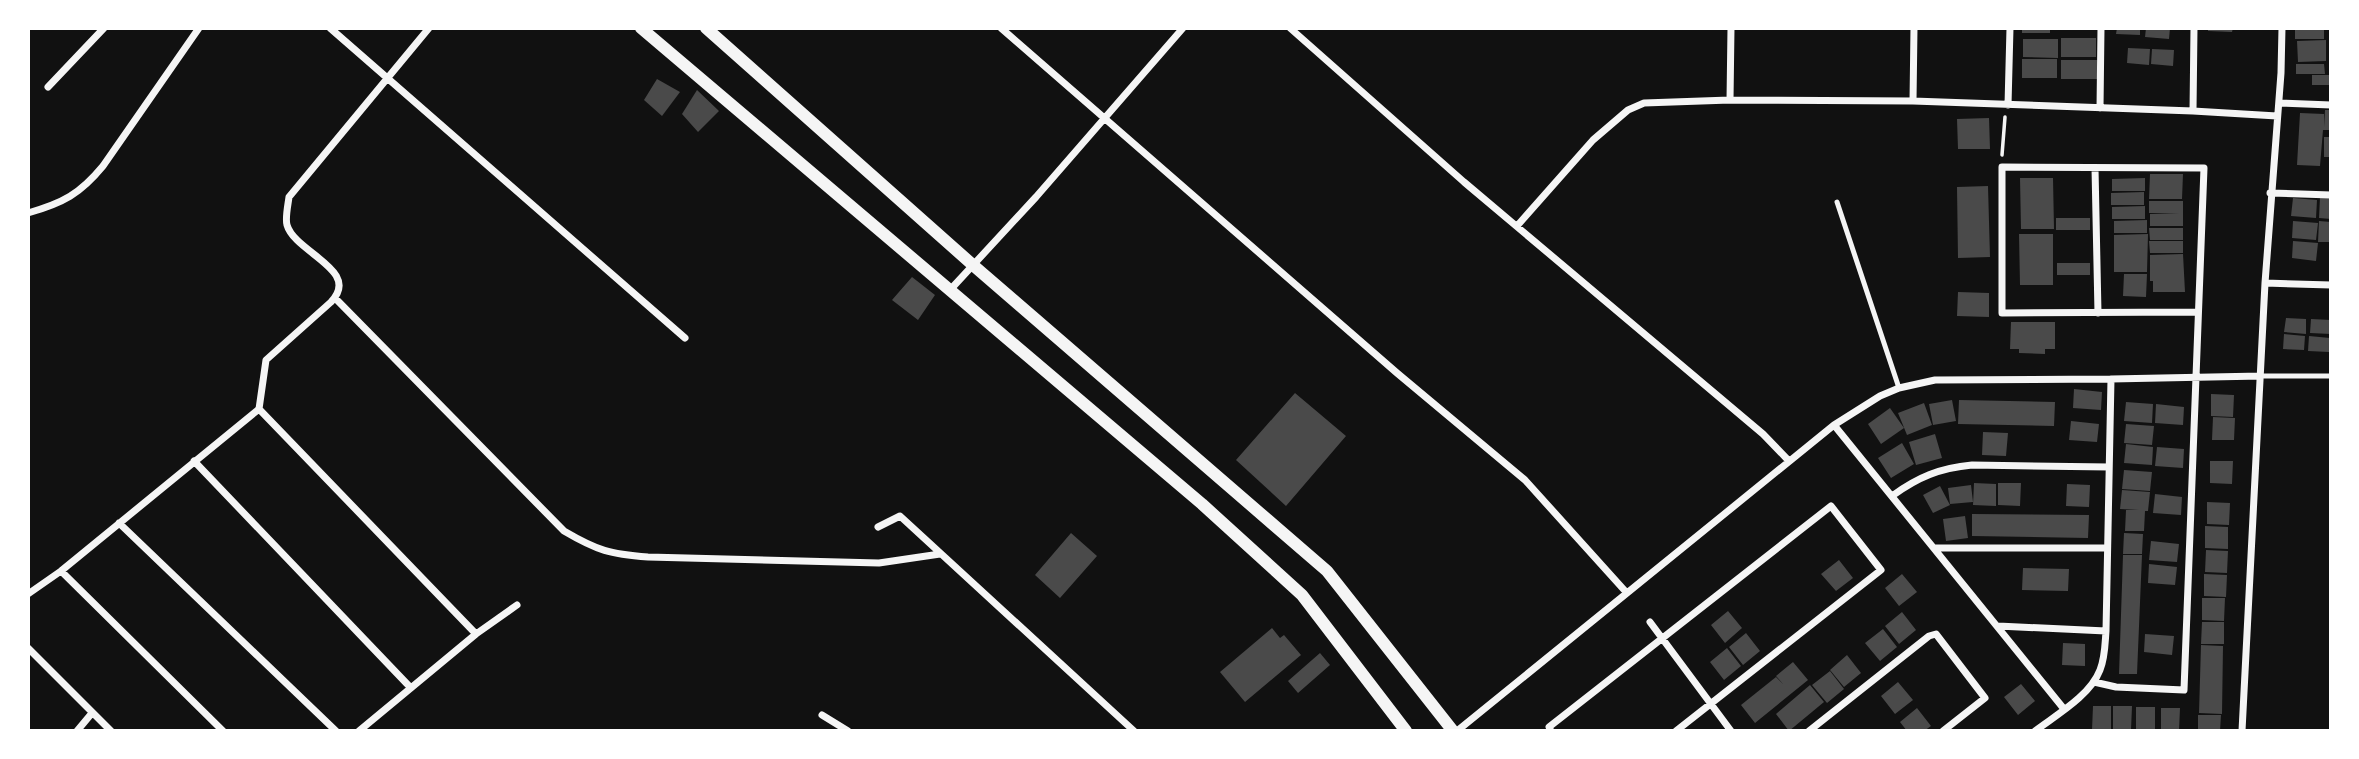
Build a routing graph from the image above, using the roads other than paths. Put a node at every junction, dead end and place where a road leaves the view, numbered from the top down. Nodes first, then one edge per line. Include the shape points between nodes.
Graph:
1 (104, 28) edge
2 (199, 28) edge
3 (330, 28) edge
4 (429, 28) edge
5 (641, 28) edge
6 (706, 28) edge
7 (1001, 28) edge
8 (1184, 28) edge
9 (1290, 28) edge
10 (1731, 28) edge
11 (1914, 28) edge
12 (2010, 28) edge
13 (2101, 28) edge
14 (2194, 28) edge
15 (2282, 28) edge
16 (386, 78) junction
17 (48, 87) dead end
18 (1730, 100) junction
19 (1913, 101) junction
20 (2279, 103) junction
21 (2008, 105) junction
22 (2331, 105) edge
23 (2100, 108) junction
24 (2193, 111) junction
25 (2277, 116) junction
26 (1104, 119) junction
27 (2095, 168) junction
28 (2270, 193) junction
29 (2331, 195) edge
30 (1837, 202) dead end
31 (28, 213) edge
32 (1517, 226) junction
33 (974, 266) junction
34 (2265, 283) junction
35 (2331, 285) edge
36 (950, 290) junction
37 (335, 298) junction
38 (2198, 312) junction
39 (2098, 313) junction
40 (685, 338) dead end
41 (2261, 376) junction
42 (2331, 376) edge
43 (2195, 377) junction
44 (2111, 379) junction
45 (1899, 388) junction
46 (259, 409) junction
47 (1834, 425) junction
48 (194, 461) junction
49 (1789, 461) junction
50 (2109, 467) junction
51 (1892, 496) junction
52 (119, 523) junction
53 (877, 527) dead end
54 (1934, 548) junction
55 (2107, 548) junction
56 (940, 554) junction
57 (61, 571) junction
58 (1626, 592) junction
59 (28, 594) edge
60 (517, 605) dead end
61 (1650, 622) dead end
62 (1998, 626) junction
63 (2106, 631) junction
64 (476, 634) junction
65 (1662, 638) junction
66 (28, 648) edge
67 (2094, 682) junction
68 (410, 687) junction
69 (1711, 704) junction
70 (2064, 709) junction
71 (92, 713) junction
72 (822, 715) dead end
73 (77, 731) edge
74 (111, 731) edge
75 (223, 731) edge
76 (336, 731) edge
77 (359, 731) edge
78 (848, 731) edge
79 (1134, 731) edge
80 (1406, 731) edge
81 (1455, 731) edge
82 (1551, 731) edge
83 (1676, 731) edge
84 (1731, 731) edge
85 (1809, 731) edge
86 (1943, 731) edge
87 (2035, 731) edge
88 (2242, 731) edge

1 - 17 street
2 - 31 street via 87,186 50,207
3 - 16 street
4 - 16 street
5 - 36 street
6 - 33 street
7 - 26 street
8 - 26 street
9 - 32 street
10 - 18 street
11 - 19 street
12 - 21 street
13 - 23 street
14 - 24 street
15 - 20 street
16 - 37 street via 289,197 287,225 297,240 338,275
16 - 40 street
18 - 19 street
18 - 32 street via 1661,101 1628,110 1593,140
19 - 21 street
20 - 22 street
20 - 25 street
21 - 23 street
23 - 24 street
24 - 25 street
25 - 28 street
26 - 33 street
26 - 58 street via 1525,480
27 - 38 street via 2204,168
27 - 39 street
27 - 39 street via 2002,167 2002,313
28 - 29 street
28 - 34 street
30 - 45 lane
32 - 49 street
33 - 36 street
33 - 81 street via 1327,571
34 - 35 street
34 - 41 street
36 - 80 street via 1302,595
37 - 46 street via 266,360
37 - 56 street via 564,531 589,546 648,557 879,563
38 - 39 street
38 - 43 street
41 - 42 lane
41 - 43 street
41 - 88 street
43 - 44 street
43 - 67 street via 2184,690
44 - 45 street via 1956,378
44 - 50 street
45 - 47 street
46 - 48 street
46 - 64 street
47 - 49 street
47 - 51 street
48 - 52 street
48 - 68 street
49 - 58 street
50 - 51 street via 1954,467 1921,477
50 - 55 street
51 - 54 street
52 - 57 street
52 - 76 street
53 - 56 street via 900,516
54 - 55 street
54 - 62 street
55 - 63 street
56 - 79 street
57 - 59 street
57 - 75 street
58 - 81 street
60 - 64 street
61 - 65 street
62 - 63 street
62 - 70 street
63 - 67 street via 2103,661
64 - 68 street
65 - 69 street
65 - 69 street via 1831,506 1881,570
65 - 82 street via 1549,727
66 - 71 street
67 - 70 street
68 - 77 street
69 - 83 street
69 - 84 street
70 - 87 street
71 - 73 street
71 - 74 street
72 - 78 street
85 - 86 street via 1936,634 1985,698

